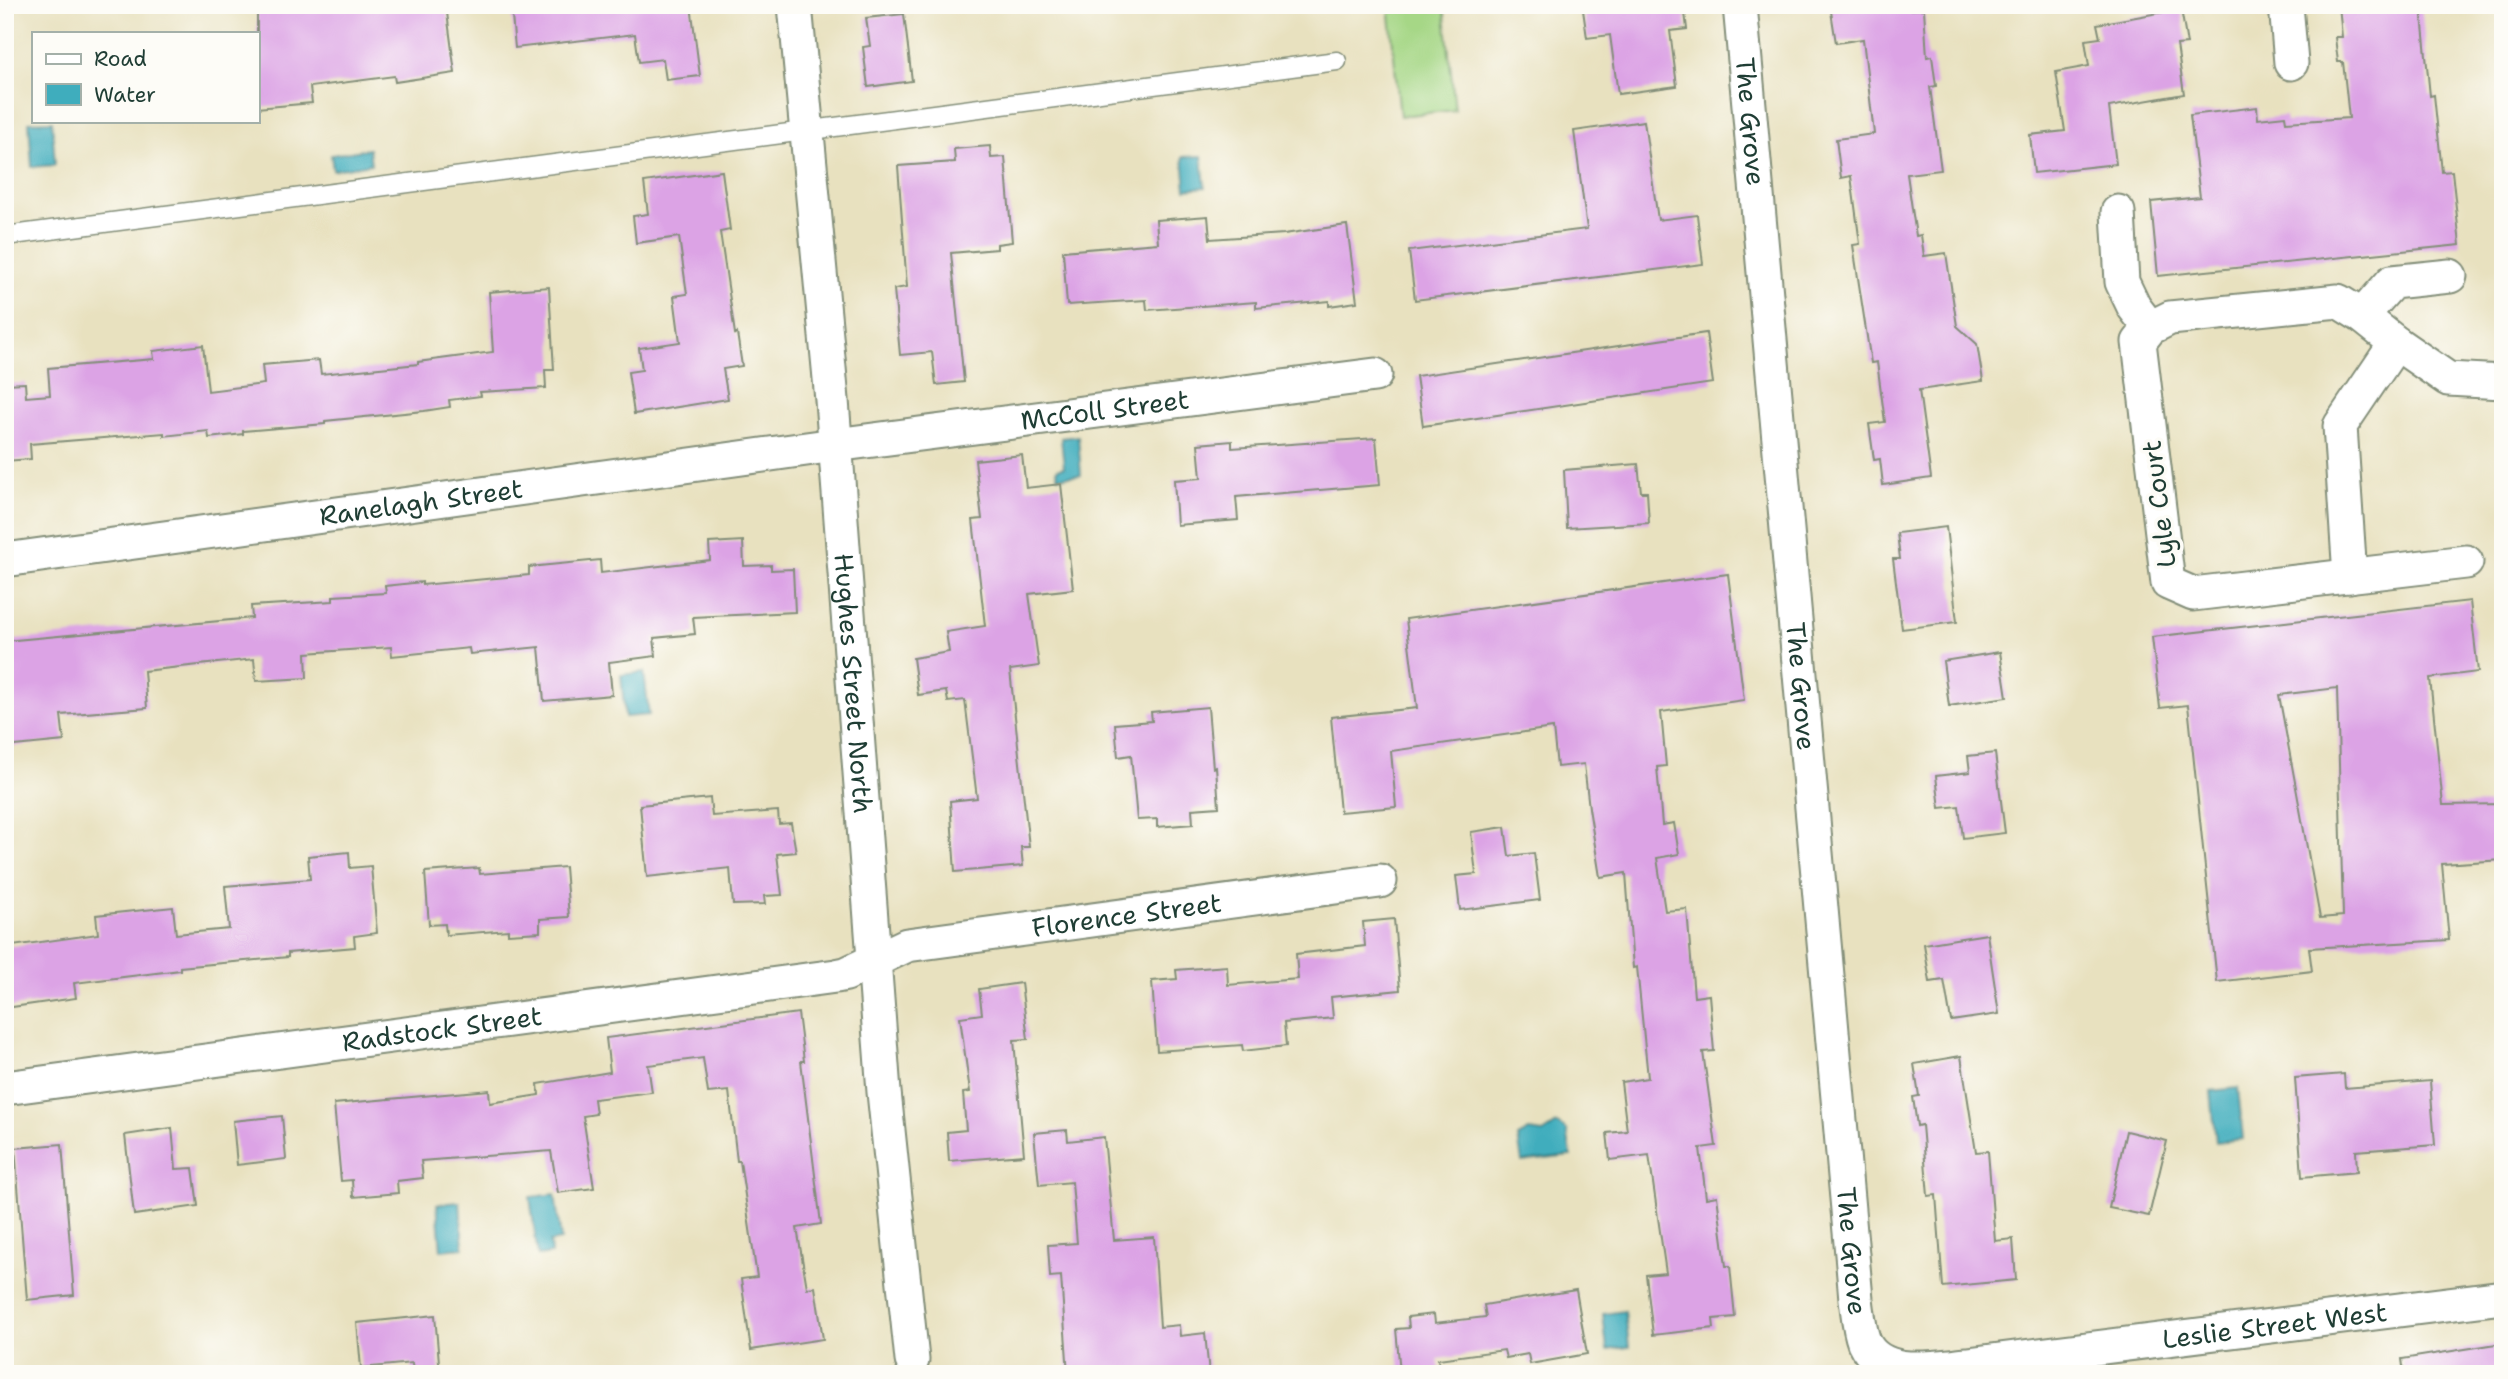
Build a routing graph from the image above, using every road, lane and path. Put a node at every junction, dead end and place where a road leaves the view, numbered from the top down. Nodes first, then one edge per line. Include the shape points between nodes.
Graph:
1 (795, 5) edge
2 (1740, 5) edge
3 (2286, 5) edge
4 (1337, 61) dead end
5 (2291, 63) dead end
6 (807, 131) junction
7 (2118, 212) dead end
8 (5, 236) edge
9 (2450, 276) dead end
10 (2362, 316) junction
11 (2150, 328) junction
12 (2396, 343) junction
13 (1374, 375) dead end
14 (2503, 382) edge
15 (835, 445) junction
16 (5, 560) edge
17 (2466, 562) dead end
18 (2350, 576) junction
19 (1380, 881) dead end
20 (876, 960) junction
21 (5, 1088) edge
22 (2503, 1297) edge
23 (912, 1360) dead end
24 (1879, 1363) joint

1 - 6 street, Hughes Street North
2 - 24 street, The Grove via 1856,1299 1863,1340
3 - 5 street
4 - 6 lane
6 - 8 lane
6 - 15 street, Hughes Street North
7 - 11 street via 2122,282
9 - 10 street via 2392,282
10 - 11 street via 2338,301 2170,318
10 - 12 street
11 - 18 street, Lyle Court via 2139,342 2168,583 2193,594
12 - 14 street via 2448,379
12 - 18 street via 2340,426
13 - 15 street, McColl Street
15 - 16 street, Ranelagh Street
15 - 20 street, Hughes Street North
17 - 18 street, Lyle Court
19 - 20 street, Florence Street via 906,945
20 - 21 street, Radstock Street via 845,974
20 - 23 street, Hughes Street North via 884,1092
22 - 24 street, Leslie Street West via 1968,1364 1908,1369

